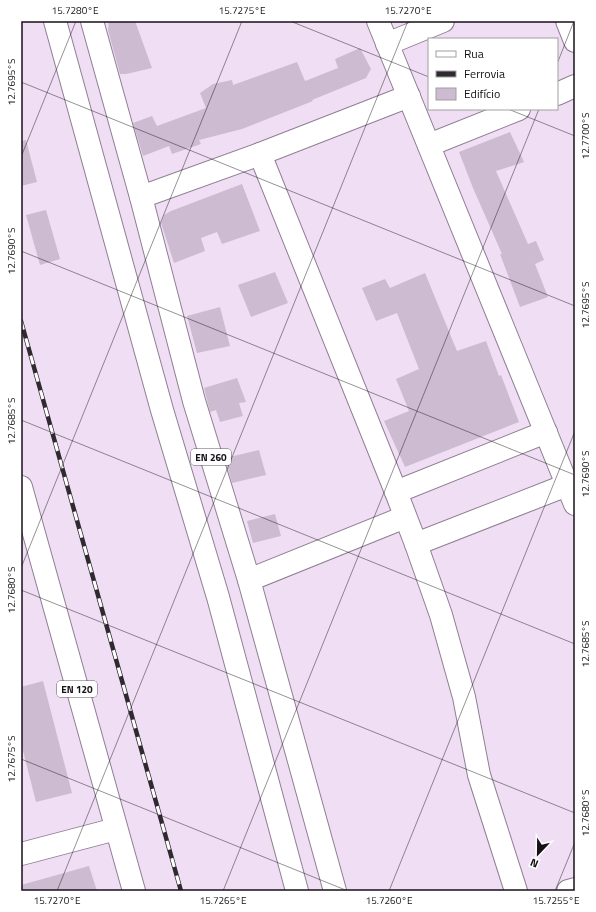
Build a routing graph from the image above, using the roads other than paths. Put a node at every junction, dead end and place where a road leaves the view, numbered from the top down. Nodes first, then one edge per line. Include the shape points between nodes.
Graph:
1 (55, 21) edge
2 (92, 21) edge
3 (378, 21) edge
4 (443, 21) edge
5 (566, 21) edge
6 (575, 41) edge
7 (388, 44) junction
8 (575, 86) edge
9 (558, 94) edge
10 (409, 96) junction
11 (516, 110) edge
12 (429, 145) junction
13 (260, 154) junction
14 (141, 197) junction
15 (194, 401) junction
16 (162, 410) junction
17 (546, 432) junction
18 (21, 487) edge
19 (396, 492) junction
20 (571, 494) edge
21 (405, 517) junction
22 (416, 544) junction
23 (249, 580) junction
24 (301, 767) junction
25 (267, 777) junction
26 (116, 829) junction
27 (21, 854) edge
28 (575, 889) edge
29 (134, 891) edge
30 (297, 891) edge
31 (335, 891) edge
32 (516, 891) edge
33 (568, 891) edge

1 - 16 street, EN 260
2 - 14 street, EN 260
3 - 7 street
4 - 7 street
5 - 6 street
7 - 10 street
8 - 9 street
10 - 12 street
10 - 13 street
11 - 12 street
12 - 17 street
13 - 14 street
13 - 19 street
14 - 15 street, EN 260
15 - 16 street
15 - 23 street, EN 260
16 - 25 street, EN 260 via 218,597
17 - 19 street
17 - 20 street
18 - 26 street, EN 120
19 - 21 street
20 - 22 street
21 - 22 street
21 - 23 street
22 - 32 street via 441,616 464,697 479,775
23 - 24 street, EN 260
24 - 25 street
24 - 31 street, EN 260
25 - 30 street, EN 260
26 - 27 street
26 - 29 street, EN 120
28 - 33 street

